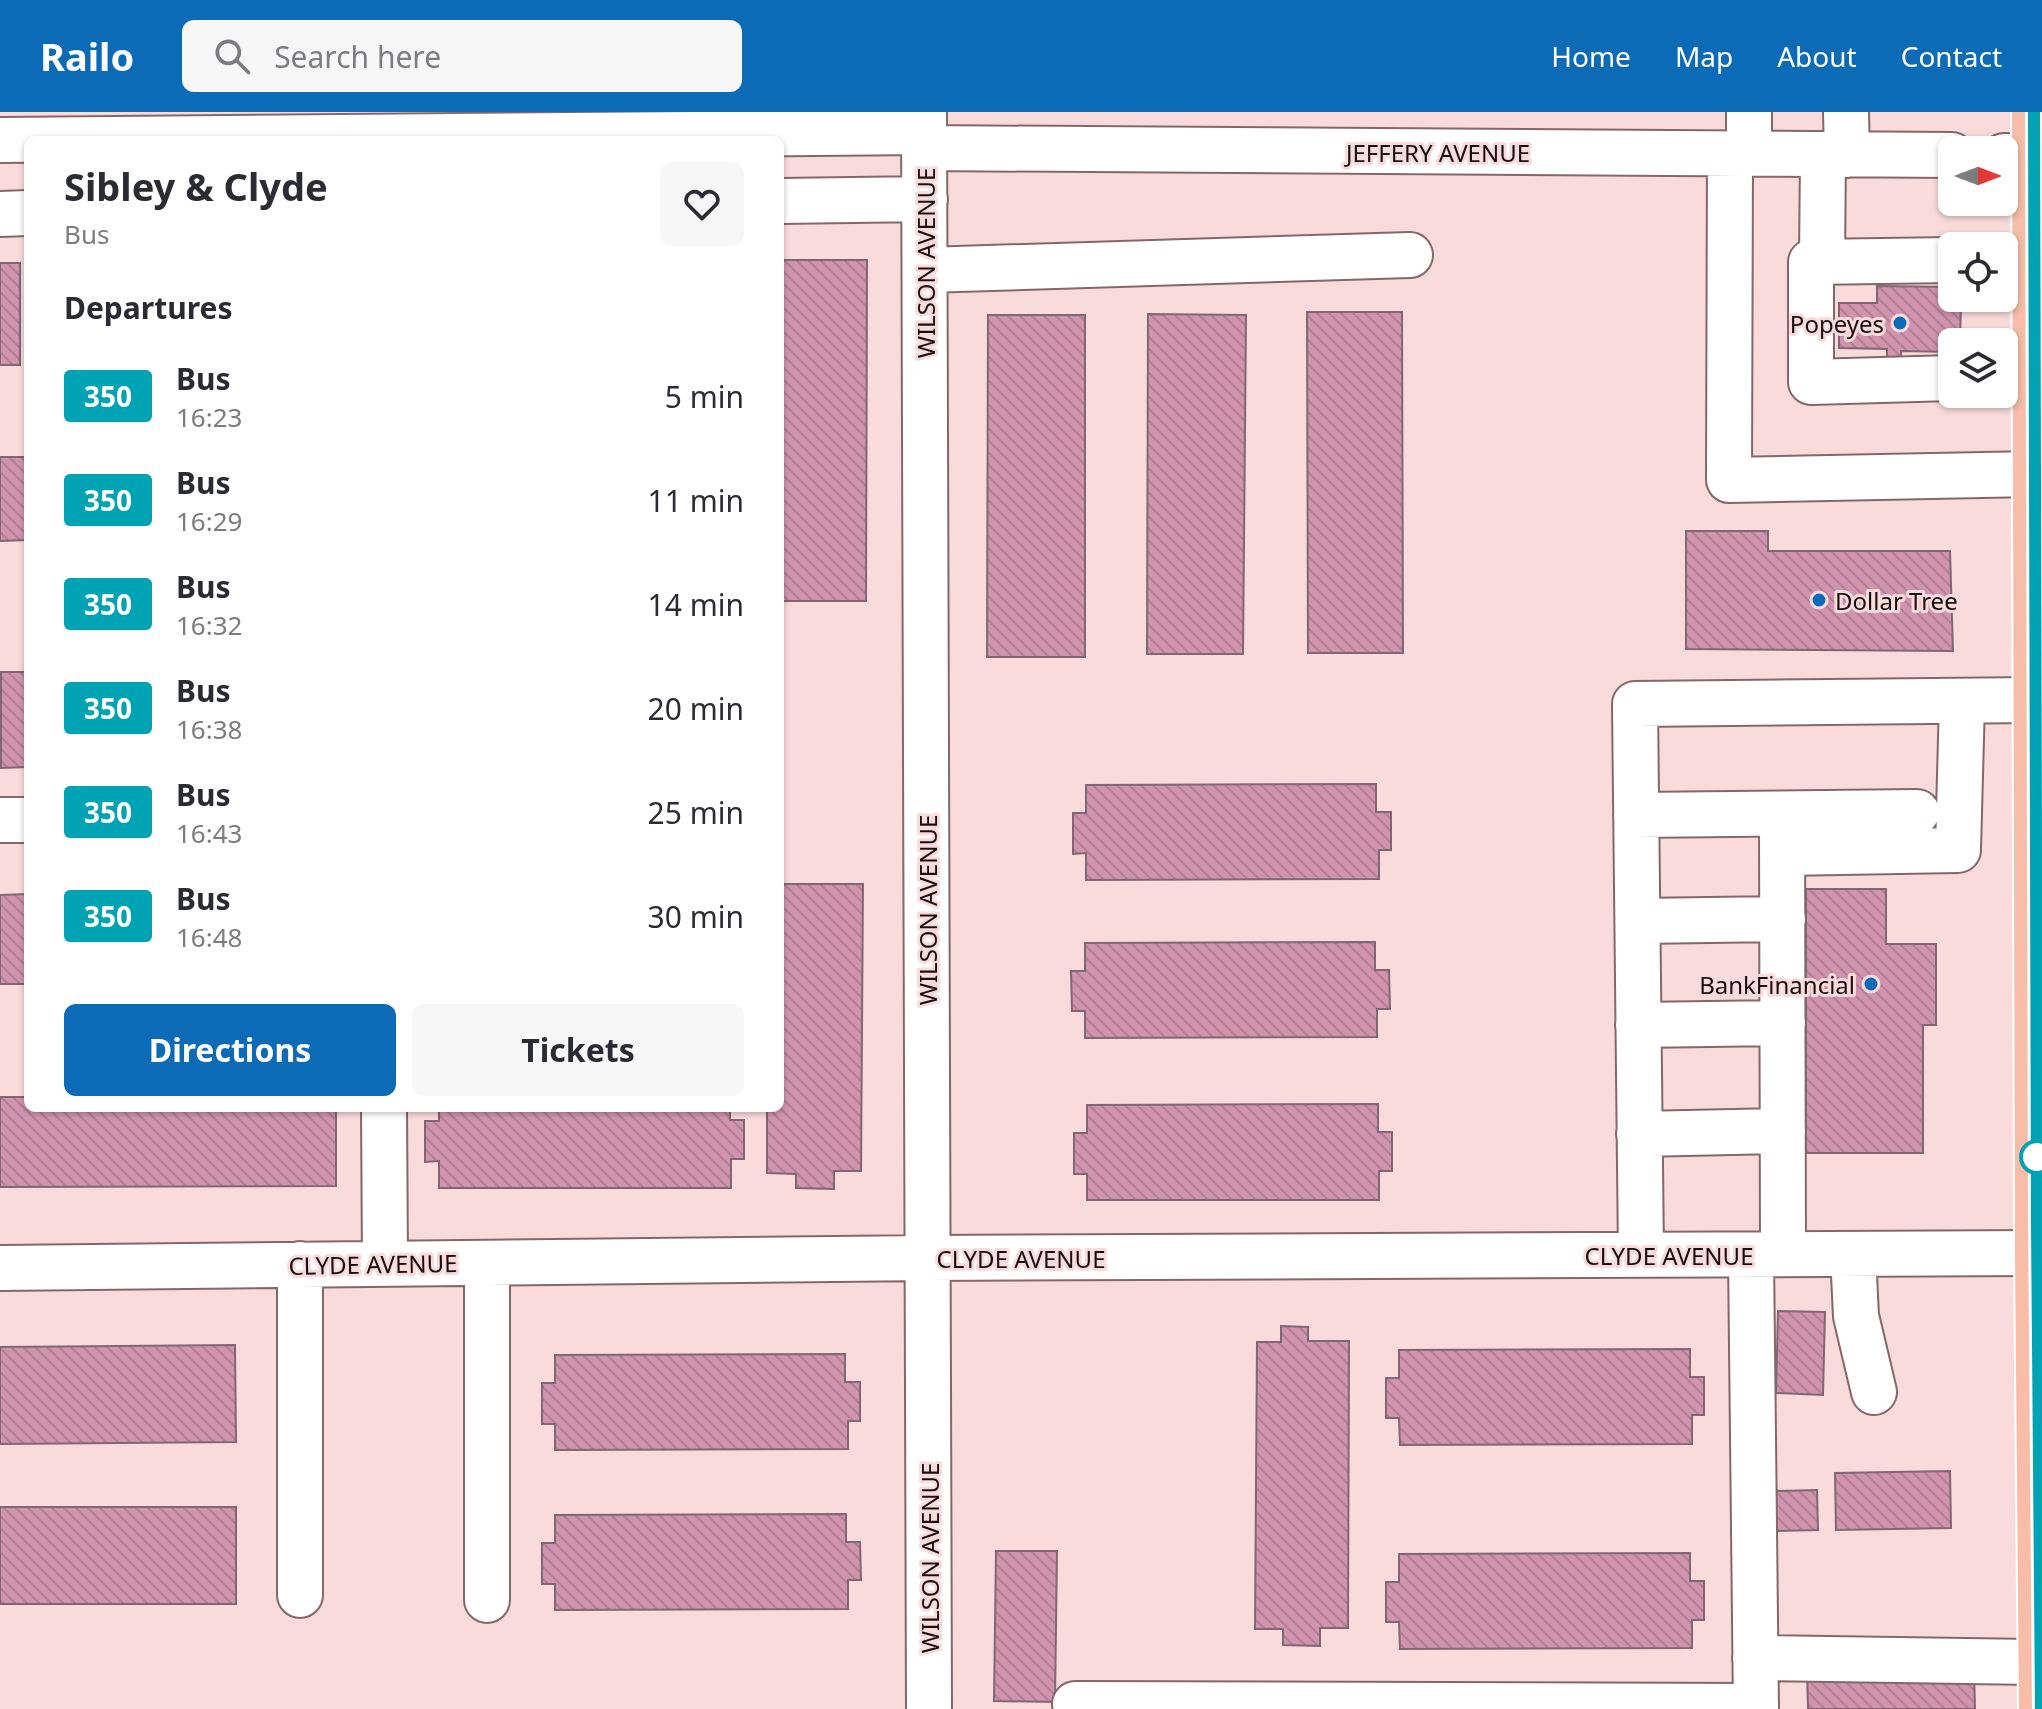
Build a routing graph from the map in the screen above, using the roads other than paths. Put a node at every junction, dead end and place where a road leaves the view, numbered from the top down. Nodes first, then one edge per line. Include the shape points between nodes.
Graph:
1 (1846, 112) edge
2 (2034, 112) edge
3 (924, 131) edge
4 (411, 136) edge
5 (0, 140) edge
6 (24, 140) edge
7 (1743, 140) edge
8 (1835, 154) junction
9 (1938, 155) edge
10 (2019, 156) edge
11 (925, 199) junction
12 (784, 201) edge
13 (24, 213) edge
14 (0, 214) edge
15 (2029, 239) edge
16 (1410, 255) dead end
17 (1938, 260) edge
18 (1822, 262) junction
19 (925, 270) junction
20 (2020, 377) edge
21 (1938, 378) edge
22 (2036, 474) junction
23 (2036, 700) junction
24 (1962, 701) junction
25 (2039, 779) edge
26 (1917, 812) dead end
27 (1636, 815) junction
28 (0, 820) edge
29 (24, 820) edge
30 (1782, 833) junction
31 (1783, 919) junction
32 (1638, 921) junction
33 (1783, 1023) junction
34 (1638, 1025) junction
35 (384, 1112) edge
36 (1783, 1131) junction
37 (1639, 1134) junction
38 (2040, 1253) edge
39 (1767, 1254) junction
40 (1853, 1254) junction
41 (1641, 1255) junction
42 (928, 1258) junction
43 (385, 1263) junction
44 (487, 1263) junction
45 (300, 1264) junction
46 (0, 1268) edge
47 (2040, 1367) edge
48 (1874, 1392) dead end
49 (2041, 1517) edge
50 (300, 1595) dead end
51 (487, 1600) dead end
52 (2041, 1611) edge
53 (1755, 1658) junction
54 (2041, 1662) edge
55 (1075, 1704) dead end
56 (1134, 1707) edge
57 (1756, 1707) edge
58 (929, 1709) edge
59 (2041, 1709) edge

1 - 8 street
2 - 10 main road
3 - 4 street, JEFFERY AVENUE
3 - 7 street, JEFFERY AVENUE
3 - 11 street, WILSON AVENUE
5 - 6 street, JEFFERY AVENUE
7 - 8 street, JEFFERY AVENUE
7 - 22 street via 1729,480
8 - 9 street, JEFFERY AVENUE
8 - 18 street
10 - 15 main road
11 - 12 street
11 - 19 street, WILSON AVENUE
13 - 14 street
15 - 20 main road
16 - 19 street
17 - 18 street
18 - 21 street via 1811,262 1811,382
19 - 42 street, WILSON AVENUE
20 - 22 main road
22 - 23 main road
23 - 24 street
23 - 25 main road
24 - 27 street via 1635,704
24 - 30 street via 1958,850
25 - 38 main road
26 - 30 street
27 - 30 street
27 - 32 street
28 - 29 street
30 - 31 street
31 - 32 street
31 - 33 street
32 - 34 street
33 - 34 street
33 - 36 street
34 - 37 street
35 - 43 street
36 - 37 street
36 - 39 street
37 - 41 street
38 - 40 street, CLYDE AVENUE
38 - 47 main road
39 - 40 street, CLYDE AVENUE
39 - 41 street, CLYDE AVENUE
39 - 53 street
40 - 48 street via 1856,1316
41 - 42 street, CLYDE AVENUE
42 - 44 street, CLYDE AVENUE
42 - 58 street, WILSON AVENUE
43 - 44 street, CLYDE AVENUE
43 - 45 street, CLYDE AVENUE
44 - 51 street
45 - 46 street, CLYDE AVENUE
45 - 50 street
47 - 49 main road
49 - 52 main road
52 - 54 main road
53 - 54 street
53 - 57 street
54 - 59 main road
55 - 56 street
56 - 57 street

